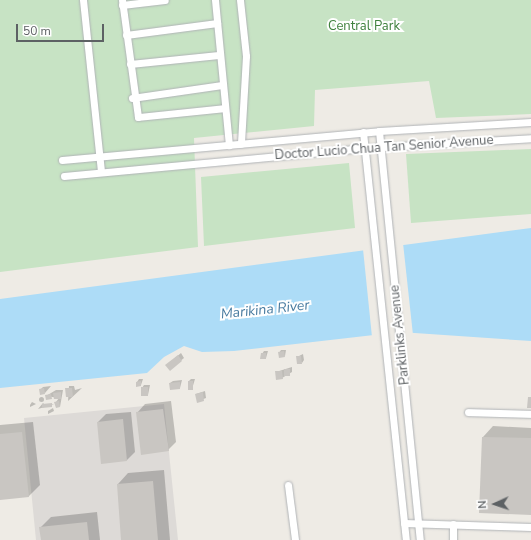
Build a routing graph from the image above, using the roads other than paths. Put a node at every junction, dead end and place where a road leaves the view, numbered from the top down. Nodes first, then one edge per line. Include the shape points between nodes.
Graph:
1 (83, 0) edge
2 (165, 0) edge
3 (215, 0) edge
4 (240, 0) edge
5 (122, 2) edge
6 (217, 23) junction
7 (126, 35) junction
8 (219, 54) junction
9 (130, 64) junction
10 (222, 86) junction
11 (132, 98) junction
12 (224, 108) junction
13 (531, 122) edge
14 (379, 131) junction
15 (363, 132) junction
16 (531, 138) edge
17 (241, 144) junction
18 (229, 145) junction
19 (380, 147) junction
20 (365, 148) junction
21 (100, 156) junction
22 (62, 160) dead end
23 (101, 172) junction
24 (64, 176) dead end
25 (468, 412) dead end
26 (531, 414) edge
27 (288, 485) dead end
28 (418, 522) junction
29 (404, 523) junction
30 (453, 524) junction
31 (531, 527) edge
32 (295, 540) edge
33 (406, 540) edge
34 (420, 540) edge
35 (453, 540) edge

1 - 21 lane
2 - 5 lane
3 - 6 lane
4 - 17 lane via 246,56
5 - 7 lane
6 - 7 lane
6 - 8 lane
7 - 9 lane
8 - 9 lane
8 - 10 lane
9 - 11 lane
10 - 11 lane
10 - 12 lane
11 - 12 lane via 138,117
12 - 18 lane
13 - 14 lane, Doctor Lucio Chua Tan Senior Avenue
14 - 15 lane, Doctor Lucio Chua Tan Senior Avenue
14 - 19 lane, Parklinks Avenue
15 - 17 lane, Doctor Lucio Chua Tan Senior Avenue
15 - 20 lane, Parklinks Avenue
16 - 19 lane, Doctor Lucio Chua Tan Senior Avenue
17 - 18 lane, Doctor Lucio Chua Tan Senior Avenue
18 - 21 lane, Doctor Lucio Chua Tan Senior Avenue
19 - 20 lane, Doctor Lucio Chua Tan Senior Avenue
19 - 28 lane, Parklinks Avenue
20 - 23 lane, Doctor Lucio Chua Tan Senior Avenue
20 - 29 lane, Parklinks Avenue
21 - 22 lane, Doctor Lucio Chua Tan Senior Avenue
21 - 23 lane
23 - 24 lane, Doctor Lucio Chua Tan Senior Avenue
25 - 26 lane
27 - 32 lane
28 - 29 lane
28 - 30 lane
28 - 34 lane, Parklinks Avenue
29 - 33 lane, Parklinks Avenue
30 - 31 lane
30 - 35 lane

